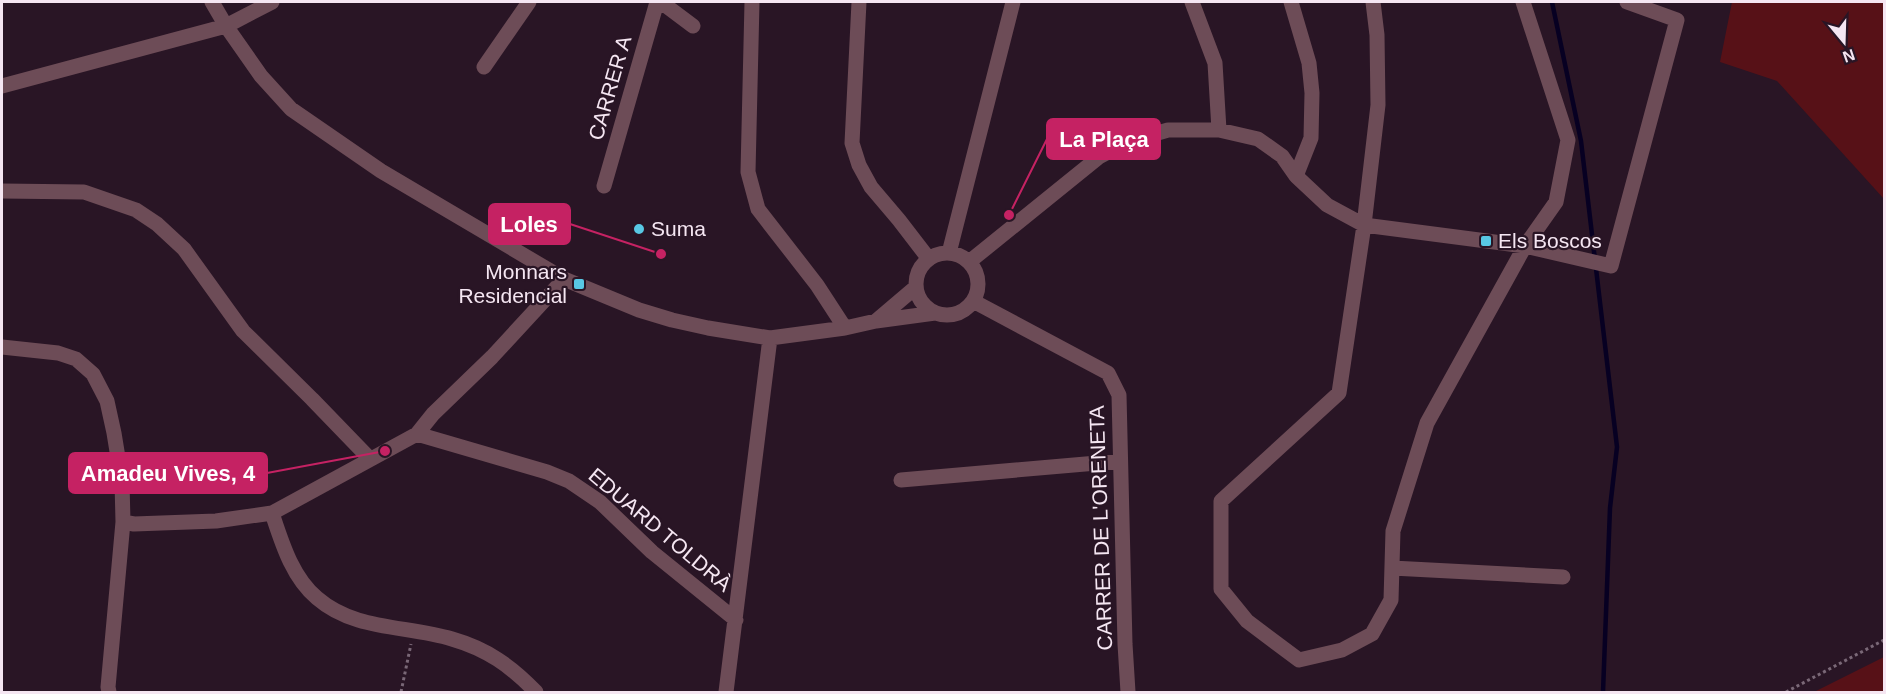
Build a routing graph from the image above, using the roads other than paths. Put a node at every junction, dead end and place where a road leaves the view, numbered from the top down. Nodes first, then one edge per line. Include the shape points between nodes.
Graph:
1 (212, 2) edge
2 (272, 2) edge
3 (529, 2) edge
4 (659, 2) edge
5 (752, 2) edge
6 (859, 2) edge
7 (1014, 2) edge
8 (1192, 2) edge
9 (1291, 2) edge
10 (1372, 2) edge
11 (1523, 2) edge
12 (1627, 2) edge
13 (226, 26) junction
14 (693, 26) dead end
15 (484, 68) dead end
16 (2, 86) edge
17 (1219, 130) junction
18 (1296, 176) junction
19 (604, 186) dead end
20 (2, 191) edge
21 (1364, 225) junction
22 (1525, 246) junction
23 (949, 253) junction
24 (929, 259) junction
25 (969, 262) junction
26 (564, 279) junction
27 (916, 287) junction
28 (973, 301) junction
29 (935, 313) junction
30 (876, 321) junction
31 (845, 328) junction
32 (771, 338) junction
33 (2, 347) edge
34 (417, 434) junction
35 (370, 459) junction
36 (1120, 461) junction
37 (901, 480) dead end
38 (272, 513) junction
39 (123, 522) junction
40 (1392, 568) junction
41 (1563, 577) dead end
42 (736, 620) junction
43 (109, 693) edge
44 (536, 693) edge
45 (726, 693) edge
46 (1128, 693) edge

1 - 13 street
2 - 13 street
3 - 15 street
4 - 14 street
4 - 19 street, CARRER A
5 - 31 street via 748,172 753,192 758,209
6 - 24 street via 852,142 871,188
7 - 23 street
8 - 17 street via 1215,63
9 - 18 street via 1309,63 1312,93 1311,138
10 - 21 street via 1377,35 1378,105
11 - 22 street via 1568,140 1556,202
12 - 22 street via 1677,20 1608,266
13 - 16 street
13 - 26 street via 261,76 291,109 381,171
17 - 18 street via 1258,139 1282,156
17 - 25 street via 1168,130 1127,142 1099,157
18 - 21 street via 1327,205
20 - 35 street via 84,192 136,210 157,224 184,249 243,331
21 - 22 street
21 - 40 street via 1339,393 1221,501 1221,589 1247,621 1299,660 1342,650 1372,634 1391,600
22 - 40 street via 1427,423 1393,531
23 - 24 street
23 - 25 street
24 - 27 street via 921,267
25 - 28 street via 977,280
26 - 32 street via 672,320
26 - 34 street
27 - 29 street via 925,306
27 - 30 street
28 - 29 street via 956,314
28 - 36 street, CARRER DE L'ORENETA via 1108,373 1119,395
29 - 30 street
30 - 31 street
31 - 32 street
32 - 42 street
33 - 39 street via 58,353 76,359 93,374 107,401 114,433 122,482
34 - 35 street
34 - 42 street, EDUARD TOLDRÀ via 569,481 600,502 652,552
35 - 38 street
36 - 37 street
36 - 46 street, CARRER DE L'ORENETA
38 - 39 street via 216,521
38 - 44 street via 288,557 316,598 342,615 368,624 452,639 495,656
39 - 43 street
40 - 41 street
42 - 45 street

